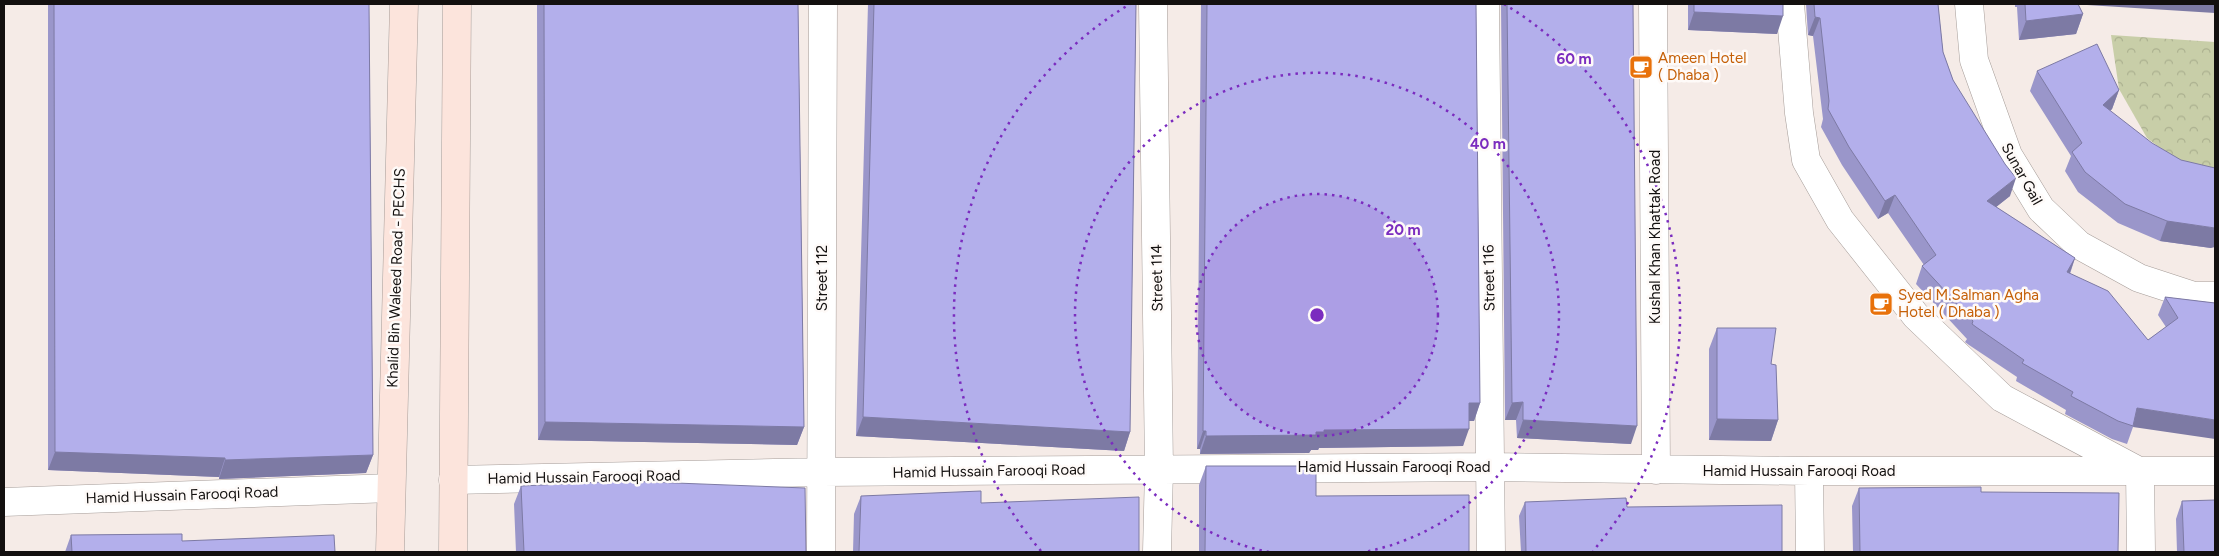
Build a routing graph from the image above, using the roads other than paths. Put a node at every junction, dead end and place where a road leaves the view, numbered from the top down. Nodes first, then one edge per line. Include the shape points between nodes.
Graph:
1 (404, 4) edge
2 (457, 4) edge
3 (822, 4) edge
4 (1153, 4) edge
5 (1485, 4) edge
6 (1653, 4) edge
7 (1790, 4) edge
8 (1970, 4) edge
9 (2215, 296) edge
10 (1491, 466) junction
11 (1159, 469) junction
12 (1656, 470) junction
13 (1809, 471) junction
14 (2215, 471) edge
15 (822, 472) junction
16 (2140, 472) junction
17 (453, 480) junction
18 (391, 488) junction
19 (4, 502) edge
20 (390, 552) edge
21 (453, 552) edge
22 (821, 552) edge
23 (1157, 552) edge
24 (1491, 552) edge
25 (1810, 552) edge
26 (2141, 552) edge

1 - 18 main road, Khalid Bin Waleed Road - PECHS
2 - 17 main road
3 - 15 street, Street 112
4 - 11 street, Street 114
5 - 10 street, Street 116
6 - 12 street, Kushal Khan Khattak Road
7 - 16 street via 1806,160 1840,220 1916,316 2002,398
8 - 9 street, Sunar Gail via 1977,69 2008,155 2041,209 2079,245 2139,278 2194,296
10 - 11 street, Hamid Hussain Farooqi Road
10 - 12 street, Hamid Hussain Farooqi Road
10 - 24 street, Street 116
11 - 15 street, Hamid Hussain Farooqi Road
11 - 23 street, Street 114
12 - 13 street, Hamid Hussain Farooqi Road
13 - 16 street, Hamid Hussain Farooqi Road
13 - 25 street
14 - 16 street, Hamid Hussain Farooqi Road
15 - 17 street, Hamid Hussain Farooqi Road
15 - 22 street, Street 112
16 - 26 street
17 - 21 main road
18 - 19 street, Hamid Hussain Farooqi Road
18 - 20 main road, Khalid Bin Waleed Road - PECHS

